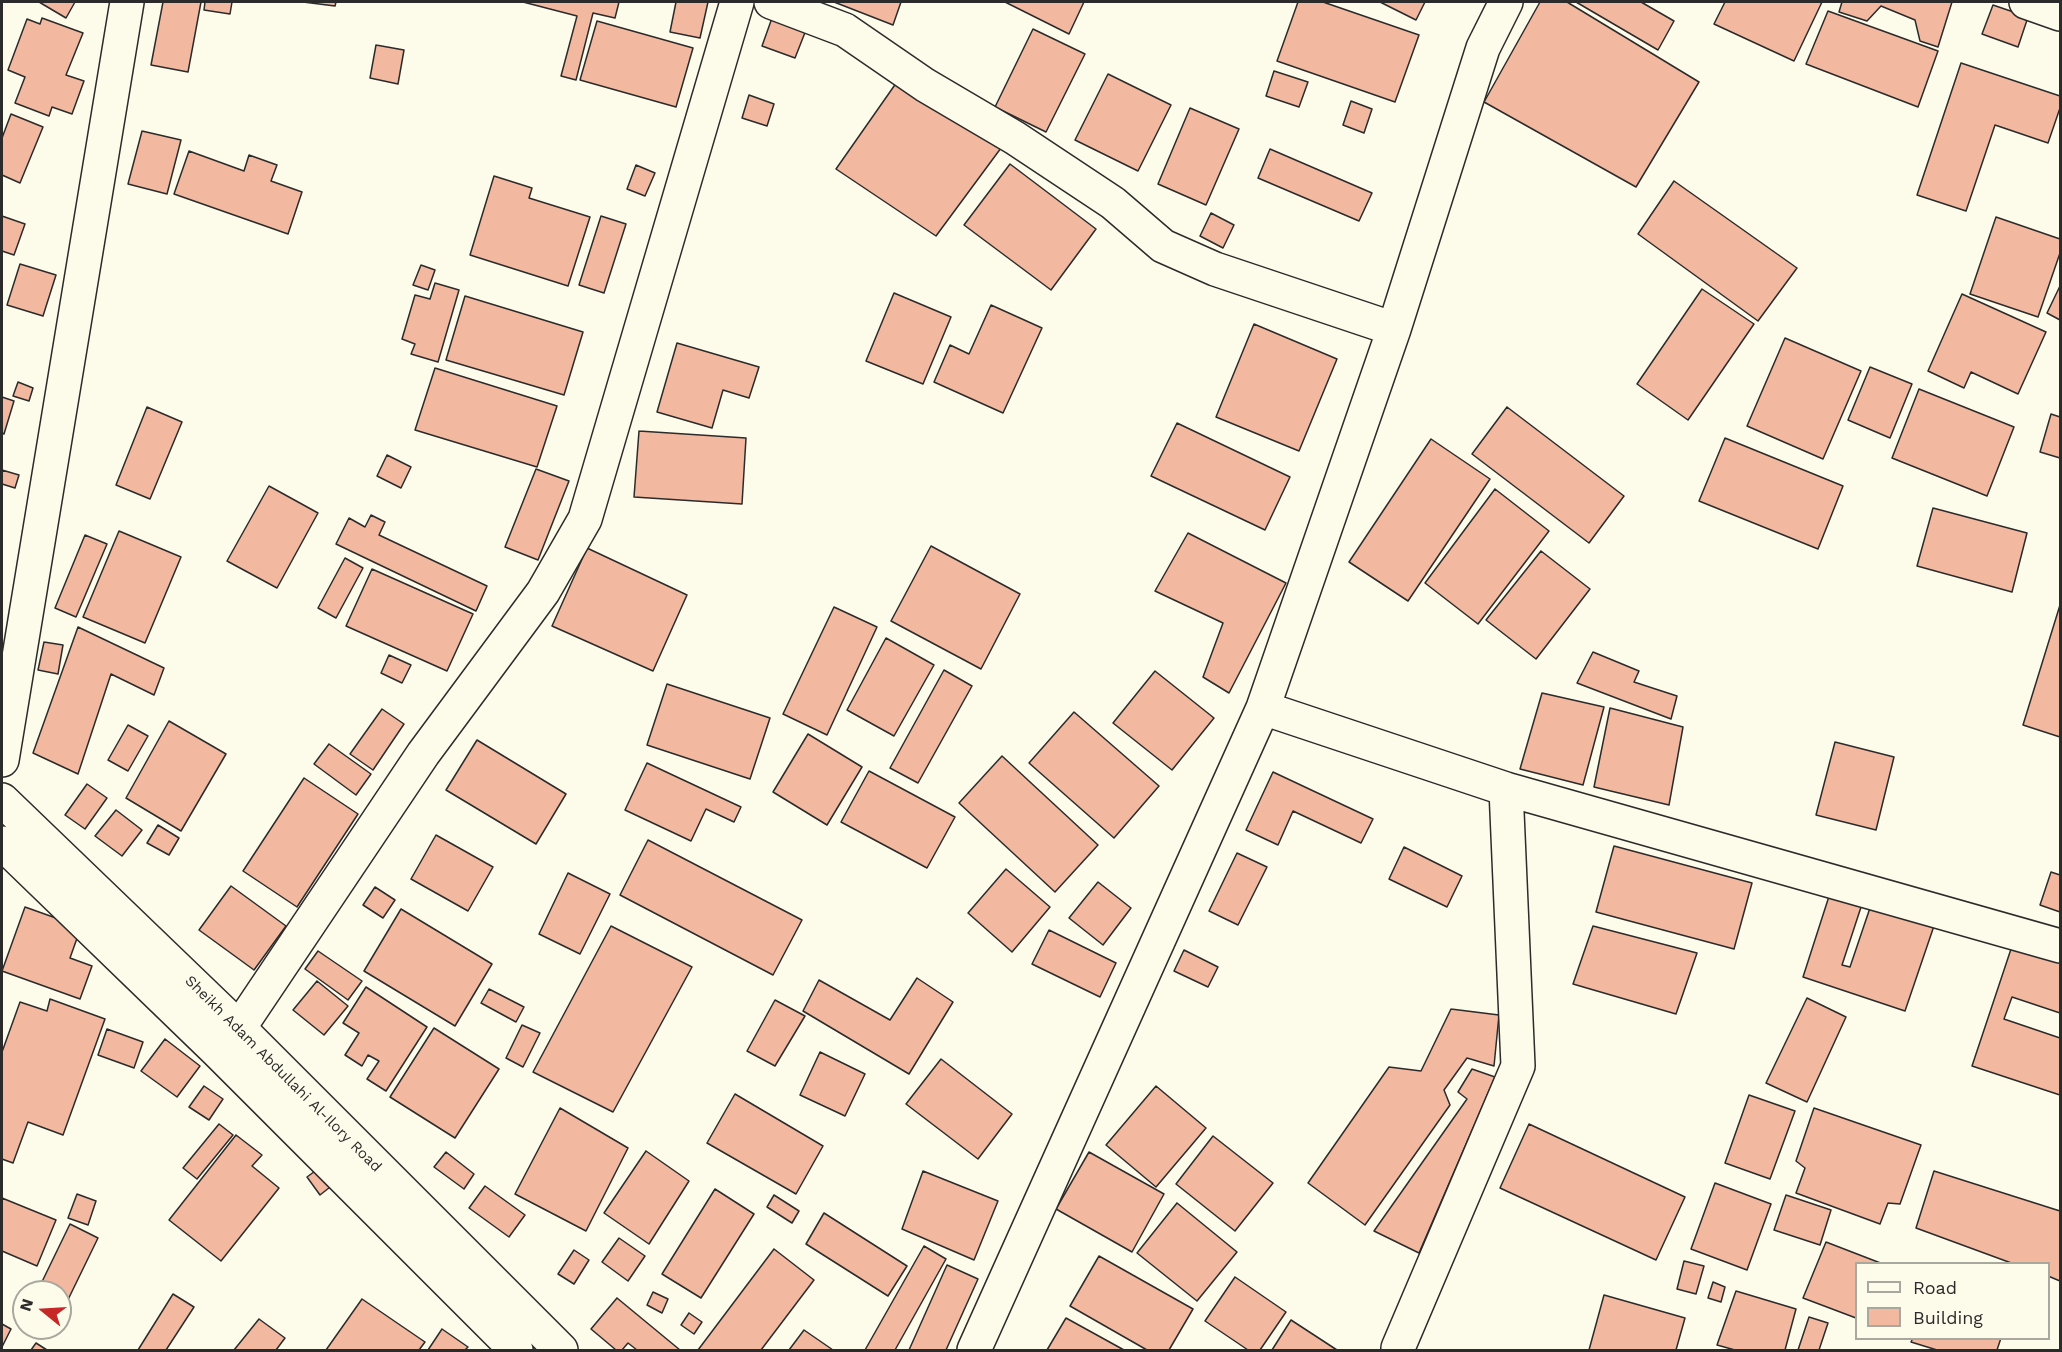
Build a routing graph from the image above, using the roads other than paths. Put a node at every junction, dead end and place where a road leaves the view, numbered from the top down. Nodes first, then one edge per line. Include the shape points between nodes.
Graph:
1 (127, 2) edge
2 (737, 2) edge
3 (771, 2) edge
4 (1506, 2) edge
5 (2026, 2) edge
6 (2061, 14) edge
7 (1394, 329) junction
8 (1263, 708) junction
9 (2, 760) edge
10 (1506, 789) junction
11 (2, 800) edge
12 (2, 843) edge
13 (2061, 946) edge
14 (239, 1028) junction
15 (1401, 1349) edge
16 (516, 1350) edge
17 (561, 1350) edge
18 (974, 1350) edge

1 - 9 street
2 - 14 street via 585,519 543,592 423,754
3 - 7 street via 845,30 1113,203 1163,246 1215,269
4 - 7 street via 1483,48
5 - 6 street
7 - 8 street
8 - 10 street
8 - 18 street
10 - 13 street
10 - 15 street via 1518,1066
11 - 14 street, Sheikh Adam Abdullahi Al-Ilory Road
12 - 16 street, Sheikh Adam Abdullahi Al-Ilory Road
14 - 17 street, Sheikh Adam Abdullahi Al-Ilory Road

